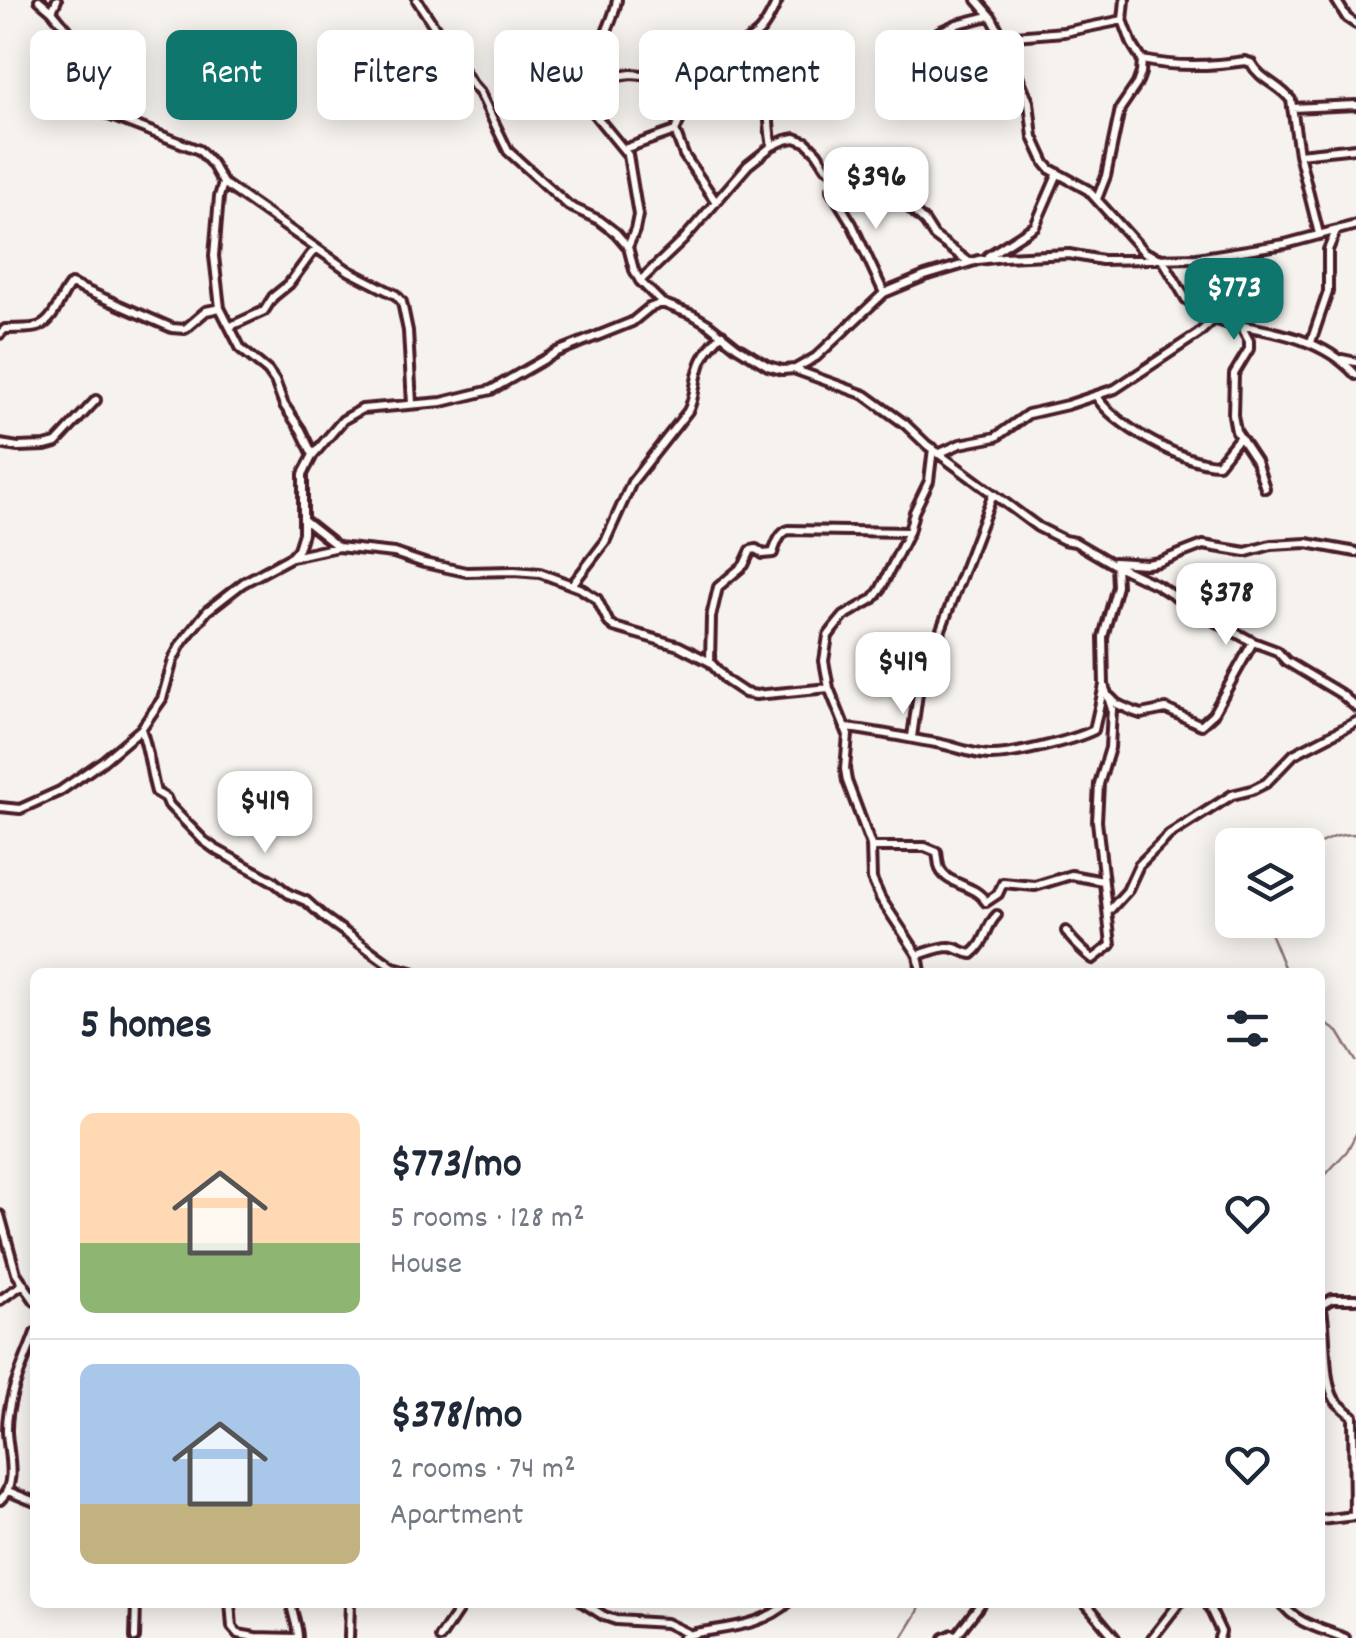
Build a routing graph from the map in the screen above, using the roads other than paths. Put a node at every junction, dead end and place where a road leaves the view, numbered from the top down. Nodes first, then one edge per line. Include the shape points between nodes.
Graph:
1 (40, 0) edge
2 (58, 0) edge
3 (417, 0) edge
4 (617, 0) edge
5 (778, 0) edge
6 (977, 0) edge
7 (1125, 0) edge
8 (1336, 0) edge
9 (52, 11) junction
10 (991, 16) junction
11 (1123, 20) junction
12 (1356, 24) edge
13 (607, 30) edge
14 (763, 30) edge
15 (944, 30) edge
16 (998, 30) edge
17 (1024, 35) edge
18 (1142, 60) junction
19 (1024, 90) edge
20 (1356, 105) edge
21 (1292, 108) junction
22 (599, 120) edge
23 (680, 120) edge
24 (768, 120) edge
25 (675, 131) junction
26 (772, 146) junction
27 (1356, 148) edge
28 (624, 149) junction
29 (1298, 154) junction
30 (1058, 174) junction
31 (223, 183) junction
32 (831, 190) dead end
33 (1097, 199) junction
34 (716, 202) junction
35 (1356, 225) edge
36 (1336, 230) junction
37 (1319, 234) junction
38 (628, 246) junction
39 (317, 249) junction
40 (984, 259) junction
41 (1163, 260) junction
42 (969, 262) junction
43 (640, 281) junction
44 (884, 292) junction
45 (662, 303) junction
46 (220, 308) junction
47 (1214, 320) junction
48 (1240, 325) junction
49 (230, 326) junction
50 (0, 334) edge
51 (722, 334) junction
52 (1312, 342) junction
53 (1341, 359) junction
54 (1356, 362) edge
55 (795, 370) junction
56 (1356, 374) edge
57 (1096, 396) junction
58 (96, 400) dead end
59 (412, 404) junction
60 (1239, 438) junction
61 (0, 444) edge
62 (935, 451) junction
63 (313, 455) junction
64 (1264, 488) dead end
65 (993, 494) junction
66 (303, 519) junction
67 (909, 532) junction
68 (338, 547) junction
69 (1356, 552) edge
70 (290, 557) junction
71 (1108, 560) junction
72 (1116, 566) junction
73 (572, 585) junction
74 (1252, 642) junction
75 (710, 662) junction
76 (1104, 685) junction
77 (829, 688) junction
78 (1110, 697) junction
79 (1356, 707) edge
80 (1356, 722) edge
81 (844, 728) junction
82 (141, 730) junction
83 (912, 738) junction
84 (0, 806) edge
85 (871, 847) junction
86 (1103, 882) junction
87 (1108, 913) junction
88 (996, 915) dead end
89 (1066, 931) dead end
90 (918, 955) junction
91 (399, 968) edge
92 (920, 968) edge
93 (0, 1215) edge
94 (23, 1284) junction
95 (30, 1294) edge
96 (1325, 1297) edge
97 (1356, 1298) edge
98 (1332, 1299) junction
99 (0, 1300) edge
100 (1325, 1303) edge
101 (1325, 1336) edge
102 (30, 1348) edge
103 (8, 1491) junction
104 (0, 1500) edge
105 (30, 1500) edge
106 (1355, 1516) edge
107 (1325, 1519) edge
108 (136, 1608) edge
109 (230, 1608) edge
110 (292, 1608) edge
111 (350, 1608) edge
112 (460, 1608) edge
113 (591, 1608) edge
114 (781, 1608) edge
115 (978, 1608) edge
116 (1093, 1608) edge
117 (1175, 1608) edge
118 (1209, 1608) edge
119 (1287, 1608) edge
120 (686, 1636) edge
121 (959, 1636) edge
122 (135, 1638) edge
123 (296, 1638) edge
124 (349, 1638) edge
125 (440, 1638) edge
126 (944, 1638) edge
127 (1114, 1638) edge
128 (1152, 1638) edge
129 (1219, 1638) edge
130 (1344, 1638) edge

1 - 9 street
2 - 9 street
3 - 38 street via 480,93 508,151 569,206 599,220
4 - 13 street
5 - 14 street
6 - 10 street
7 - 11 street
8 - 12 street
9 - 31 street via 72,35 70,71 83,100 199,150
10 - 15 street
10 - 16 street
11 - 17 street
11 - 18 street
18 - 21 street via 1252,62 1286,93
18 - 33 street via 1137,84 1120,109
19 - 30 street via 1038,152
20 - 21 street
21 - 29 street
22 - 28 street
23 - 25 street
24 - 26 street
25 - 28 street
25 - 34 street
26 - 34 street
26 - 42 street via 795,138 806,142 851,184 901,200
27 - 29 street
28 - 38 street via 638,215
29 - 37 street
30 - 33 street
30 - 40 street via 1035,226
31 - 39 street
31 - 46 street via 214,256
32 - 44 street
33 - 41 street via 1144,252
34 - 43 street
35 - 36 street
36 - 37 street
36 - 52 street via 1328,250 1328,292
37 - 41 street
38 - 43 street
39 - 49 street via 264,311
39 - 59 street via 402,302
40 - 41 street via 1069,254
40 - 42 street
41 - 47 street via 1186,298
42 - 44 street
43 - 45 street
44 - 55 street
45 - 51 street
45 - 59 street via 491,390
46 - 49 street
46 - 50 street via 206,310 185,329 172,328 71,284 37,328
47 - 48 street
47 - 57 street
48 - 52 street
48 - 60 street via 1249,348 1234,374
49 - 63 street via 241,349 274,380
51 - 55 street via 768,366
51 - 73 street via 699,366 688,411 632,482 606,542
52 - 53 street
53 - 54 street
53 - 56 street
55 - 62 street via 866,395
57 - 60 street via 1129,427 1182,457 1218,464
57 - 62 street via 1028,414 996,437
58 - 61 street via 56,443
59 - 63 street via 362,409
60 - 64 street via 1256,460
62 - 65 street
62 - 67 street
63 - 66 street via 303,474
65 - 71 street via 1046,532
65 - 83 street via 920,678
66 - 68 street
66 - 70 street via 301,543
67 - 75 street via 789,530 773,552 751,550 718,587
67 - 77 street via 880,590 828,636
68 - 70 street
68 - 73 street via 466,572 540,574
69 - 71 street via 1306,543 1246,552 1204,546 1147,564
70 - 82 street via 207,610 181,644 162,698
71 - 72 street
72 - 74 street
72 - 76 street via 1103,637
73 - 75 street via 597,600 614,627
74 - 78 street via 1202,725 1166,709 1141,714
74 - 79 street via 1277,651
75 - 77 street via 727,681 756,696
76 - 78 street
76 - 83 street via 1094,730 1066,741 994,756
77 - 81 street
78 - 86 street via 1110,748 1096,820
80 - 87 street via 1169,836 1139,865
81 - 83 street
81 - 85 street via 848,781
82 - 84 street via 60,791 20,808
82 - 91 street via 156,792 204,841 306,901
85 - 86 street via 932,849 946,876 986,902 1003,883 1035,886 1070,876
85 - 90 street via 872,878
86 - 87 street
87 - 89 street via 1112,945 1093,959
88 - 90 street via 972,954 946,947
90 - 92 street
93 - 94 street
94 - 95 street
94 - 99 street
96 - 98 street
97 - 98 street
98 - 100 street
101 - 106 street via 1332,1392 1353,1416
102 - 103 street via 8,1416
103 - 104 street
103 - 105 street
106 - 107 street
108 - 122 street
109 - 123 street via 238,1634
110 - 123 street
111 - 124 street
112 - 125 street
113 - 120 street via 628,1621 666,1623
114 - 120 street
115 - 121 street
116 - 127 street
117 - 128 street
118 - 129 street
119 - 130 street
121 - 126 street

